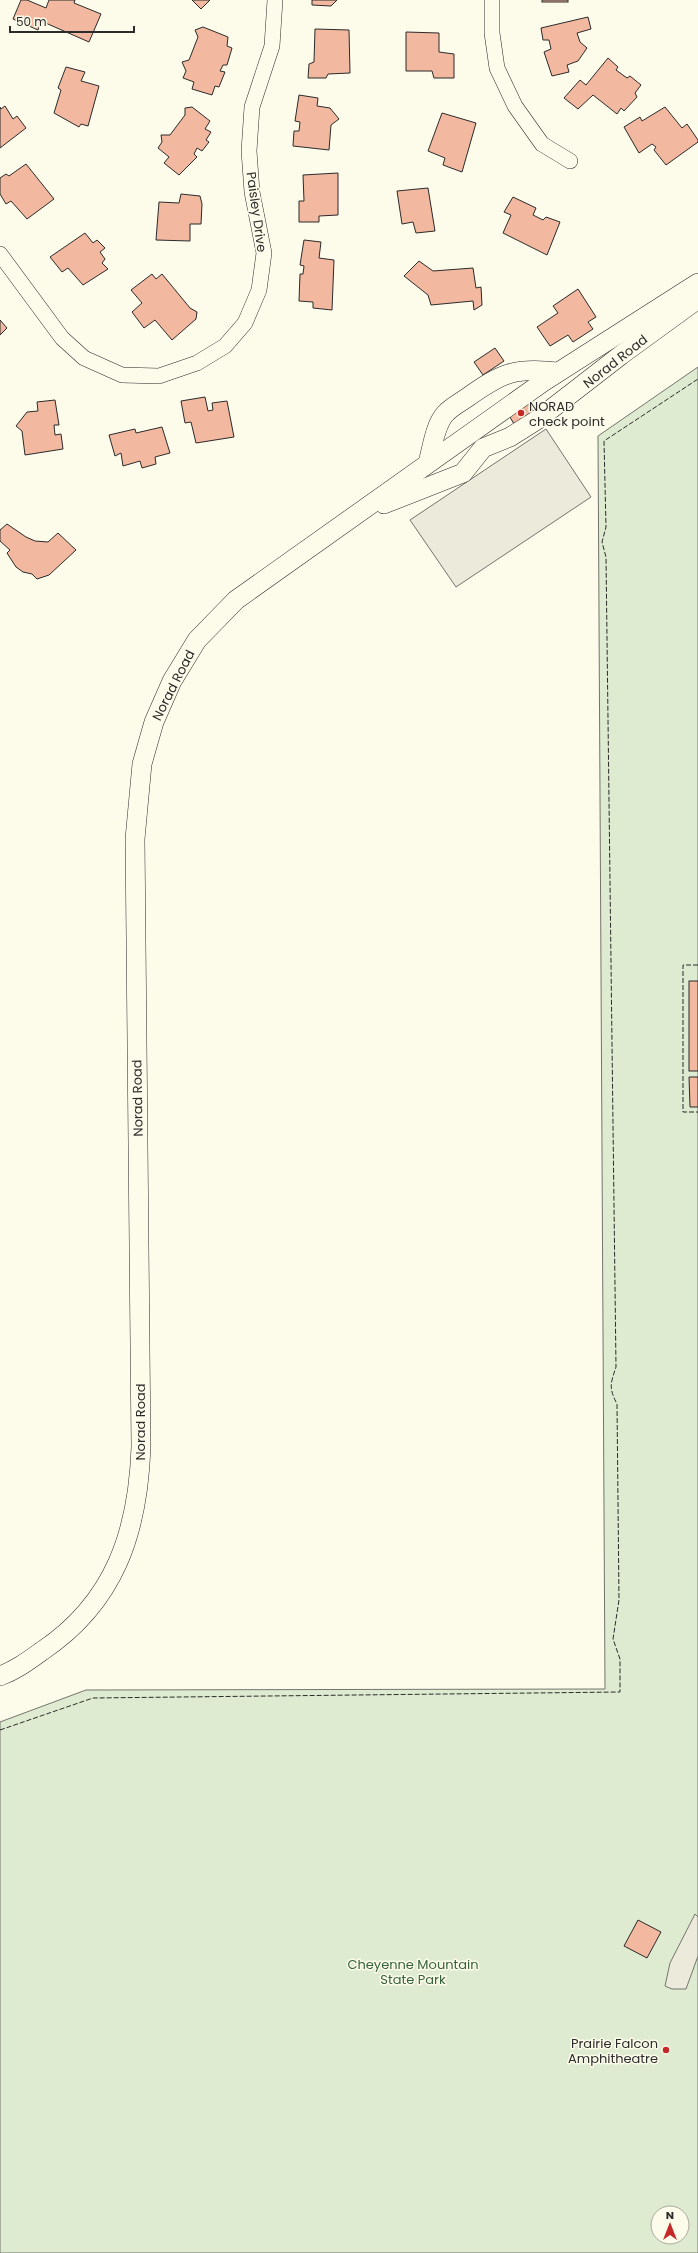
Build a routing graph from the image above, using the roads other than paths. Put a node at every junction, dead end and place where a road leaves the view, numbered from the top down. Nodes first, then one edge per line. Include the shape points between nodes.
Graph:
1 (275, 0) edge
2 (492, 0) edge
3 (570, 161) dead end
4 (0, 254) edge
5 (698, 283) edge
6 (698, 299) edge
7 (557, 372) junction
8 (428, 463) junction
9 (324, 536) junction
10 (0, 1676) edge

1 - 4 street, Paisley Drive via 272,46 252,108 249,151 252,192 264,253 259,290 246,323 225,346 197,363 159,376 122,375 84,358 62,338
2 - 3 street via 492,32 497,68 515,106 542,144
5 - 7 street, Norad Road
6 - 9 street, Norad Road via 537,420 510,437 483,448 463,473 393,499
7 - 8 street, Norad Road
7 - 8 street via 532,369 506,374 489,382 445,414 436,432
8 - 9 street, Norad Road
9 - 10 street, Norad Road via 236,600 197,640 172,681 154,722 142,764 135,839 139,1484 133,1518 122,1554 101,1595 79,1622 51,1645 14,1670

